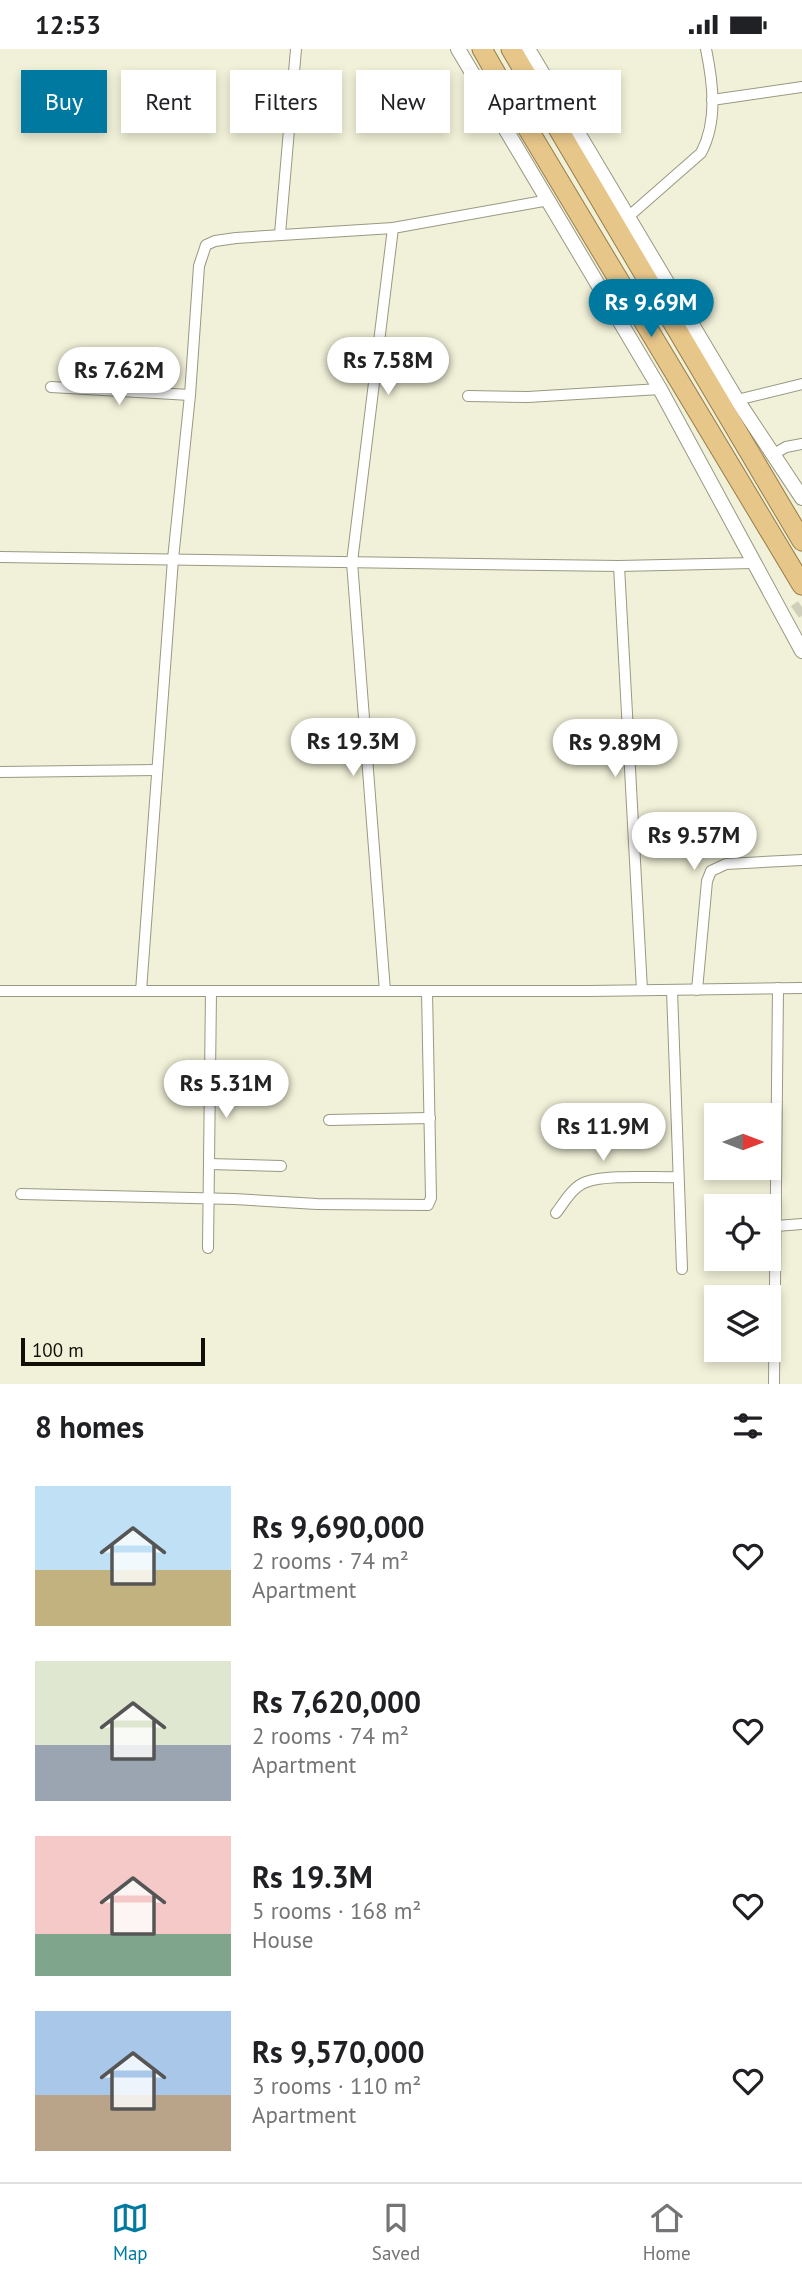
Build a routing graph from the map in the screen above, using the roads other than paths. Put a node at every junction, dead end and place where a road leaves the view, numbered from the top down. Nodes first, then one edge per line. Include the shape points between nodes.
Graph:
1 (296, 49) edge
2 (458, 49) edge
3 (482, 49) edge
4 (511, 49) edge
5 (528, 49) edge
6 (706, 49) edge
7 (802, 87) edge
8 (712, 100) junction
9 (549, 200) junction
10 (628, 217) junction
11 (393, 228) junction
12 (280, 234) junction
13 (802, 384) edge
14 (51, 387) dead end
15 (660, 389) junction
16 (190, 395) junction
17 (468, 395) dead end
18 (737, 400) junction
19 (802, 444) edge
20 (772, 455) junction
21 (802, 498) edge
22 (802, 541) edge
23 (0, 557) edge
24 (173, 559) junction
25 (352, 562) junction
26 (753, 563) junction
27 (619, 566) junction
28 (801, 584) edge
29 (802, 650) edge
30 (157, 770) junction
31 (0, 772) edge
32 (802, 860) edge
33 (778, 988) junction
34 (802, 988) edge
35 (642, 990) junction
36 (672, 990) junction
37 (697, 990) junction
38 (0, 991) edge
39 (141, 991) junction
40 (211, 991) junction
41 (385, 991) junction
42 (427, 991) junction
43 (430, 1118) junction
44 (329, 1120) dead end
45 (209, 1164) junction
46 (281, 1166) dead end
47 (678, 1177) junction
48 (776, 1194) edge
49 (21, 1195) dead end
50 (209, 1199) junction
51 (556, 1213) dead end
52 (802, 1224) edge
53 (781, 1226) edge
54 (208, 1248) dead end
55 (682, 1269) dead end
56 (775, 1271) edge
57 (774, 1384) edge

1 - 12 street
2 - 9 street
3 - 28 highway
4 - 22 highway
5 - 10 street
6 - 8 street
7 - 8 street
8 - 10 street via 709,133 701,153
9 - 11 street
9 - 15 street
10 - 18 street
11 - 12 street
11 - 25 street
12 - 16 street via 206,245 199,266
13 - 18 street
14 - 16 street
15 - 17 street via 528,397
15 - 26 street
16 - 24 street
18 - 20 street
19 - 20 street
20 - 21 street
23 - 24 street
24 - 25 street
24 - 30 street
25 - 27 street
25 - 41 street
26 - 27 street
26 - 29 street via 789,615
27 - 35 street
30 - 31 street
30 - 39 street
32 - 37 street via 726,864 711,871
33 - 34 street
33 - 37 street
33 - 48 street
35 - 36 street
35 - 42 street
36 - 37 street
36 - 47 street
38 - 39 street
39 - 40 street
40 - 41 street
40 - 45 street
41 - 42 street
42 - 43 street
43 - 44 street
43 - 50 street via 431,1198 426,1206
45 - 46 street
45 - 50 street
47 - 51 street via 586,1182
47 - 55 street
49 - 50 street
50 - 54 street
52 - 53 street
56 - 57 street

